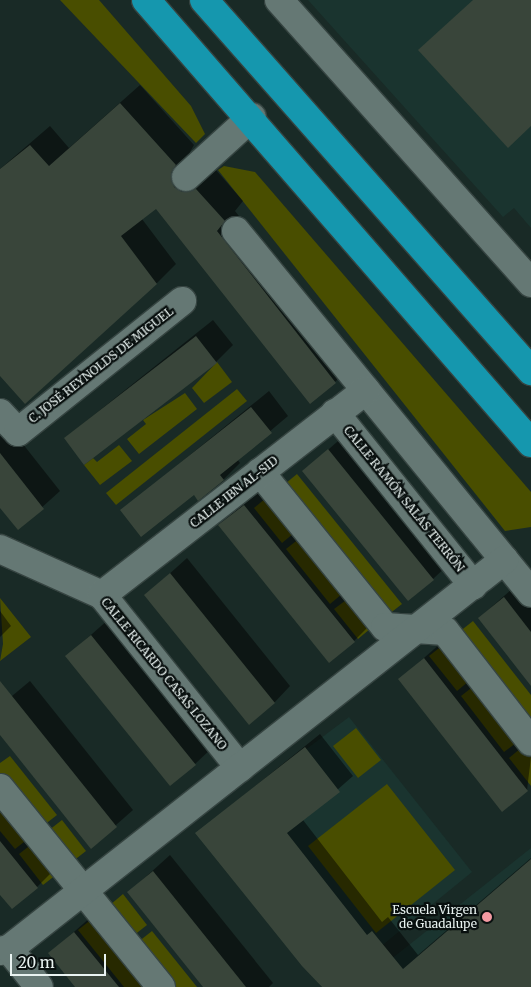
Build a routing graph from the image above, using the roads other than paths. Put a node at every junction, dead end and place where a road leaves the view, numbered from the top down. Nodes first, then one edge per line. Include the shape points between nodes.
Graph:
1 (146, 0) edge
2 (204, 0) edge
3 (279, 0) edge
4 (252, 117) junction
5 (186, 177) dead end
6 (236, 231) dead end
7 (531, 283) edge
8 (182, 301) dead end
9 (531, 371) edge
10 (366, 390) junction
11 (0, 413) edge
12 (335, 413) junction
13 (531, 443) edge
14 (260, 472) junction
15 (0, 549) edge
16 (504, 560) junction
17 (473, 585) junction
18 (531, 593) edge
19 (102, 595) junction
20 (416, 629) junction
21 (531, 742) edge
22 (240, 768) junction
23 (0, 788) edge
24 (83, 891) junction
25 (4, 950) edge
26 (39, 987) edge
27 (161, 987) edge

1 - 4 highway
2 - 9 highway
3 - 7 street
4 - 5 street
4 - 13 highway
6 - 10 street
8 - 11 street, C. JOSÉ REYNOLDS DE MIGUEL via 18,432
10 - 12 street, CALLE IBN AL-SID
10 - 16 street
12 - 14 street, CALLE IBN AL-SID
12 - 17 street, CALLE RAMÓN SALAS TERRÓN
14 - 19 street, CALLE IBN AL-SID
14 - 20 street via 385,627
15 - 19 street, CALLE RICARDO CASAS LOZANO
16 - 17 street
16 - 18 street
17 - 20 street
19 - 22 street, CALLE RICARDO CASAS LOZANO
20 - 21 street via 445,631
20 - 22 street
22 - 24 street
23 - 24 street
24 - 25 street
24 - 27 street
25 - 26 street

